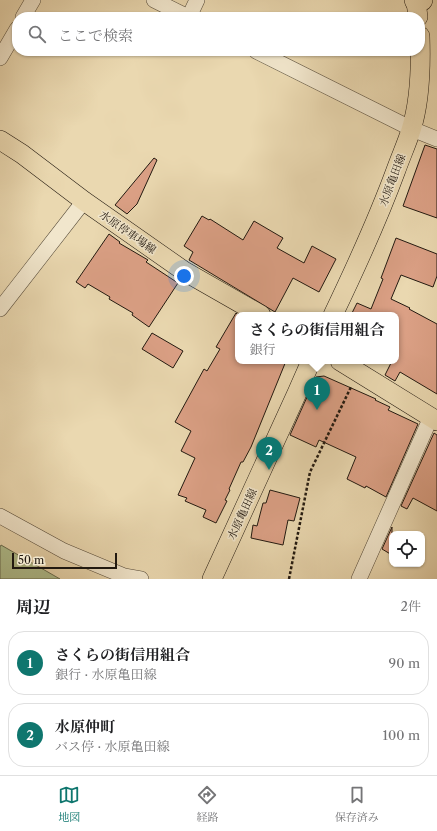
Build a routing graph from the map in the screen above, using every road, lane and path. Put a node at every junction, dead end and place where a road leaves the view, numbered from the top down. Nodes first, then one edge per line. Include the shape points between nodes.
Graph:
1 (33, 0) edge
2 (154, 0) edge
3 (197, 0) edge
4 (26, 12) edge
5 (179, 12) edge
6 (191, 12) edge
7 (12, 38) edge
8 (266, 56) edge
9 (421, 56) edge
10 (0, 58) edge
11 (412, 129) junction
12 (437, 139) edge
13 (0, 140) edge
14 (84, 201) junction
15 (0, 309) edge
16 (256, 312) edge
17 (334, 312) edge
18 (310, 364) edge
19 (345, 364) edge
20 (358, 372) junction
21 (434, 419) edge
22 (0, 516) edge
23 (141, 579) edge
24 (212, 579) edge
25 (289, 579) edge
26 (359, 579) edge

1 - 4 street
2 - 5 street
3 - 6 street
7 - 10 street
8 - 11 street
9 - 11 main road, 水原亀田線 via 419,90
11 - 12 street
11 - 17 main road, 水原亀田線 via 383,204
13 - 14 main road, 水原停車場線
14 - 15 street
14 - 16 main road, 水原停車場線 via 184,271
18 - 24 main road, 水原亀田線
19 - 20 main road
20 - 21 main road
20 - 25 path via 310,472
21 - 26 street
22 - 23 street via 64,550 124,576

